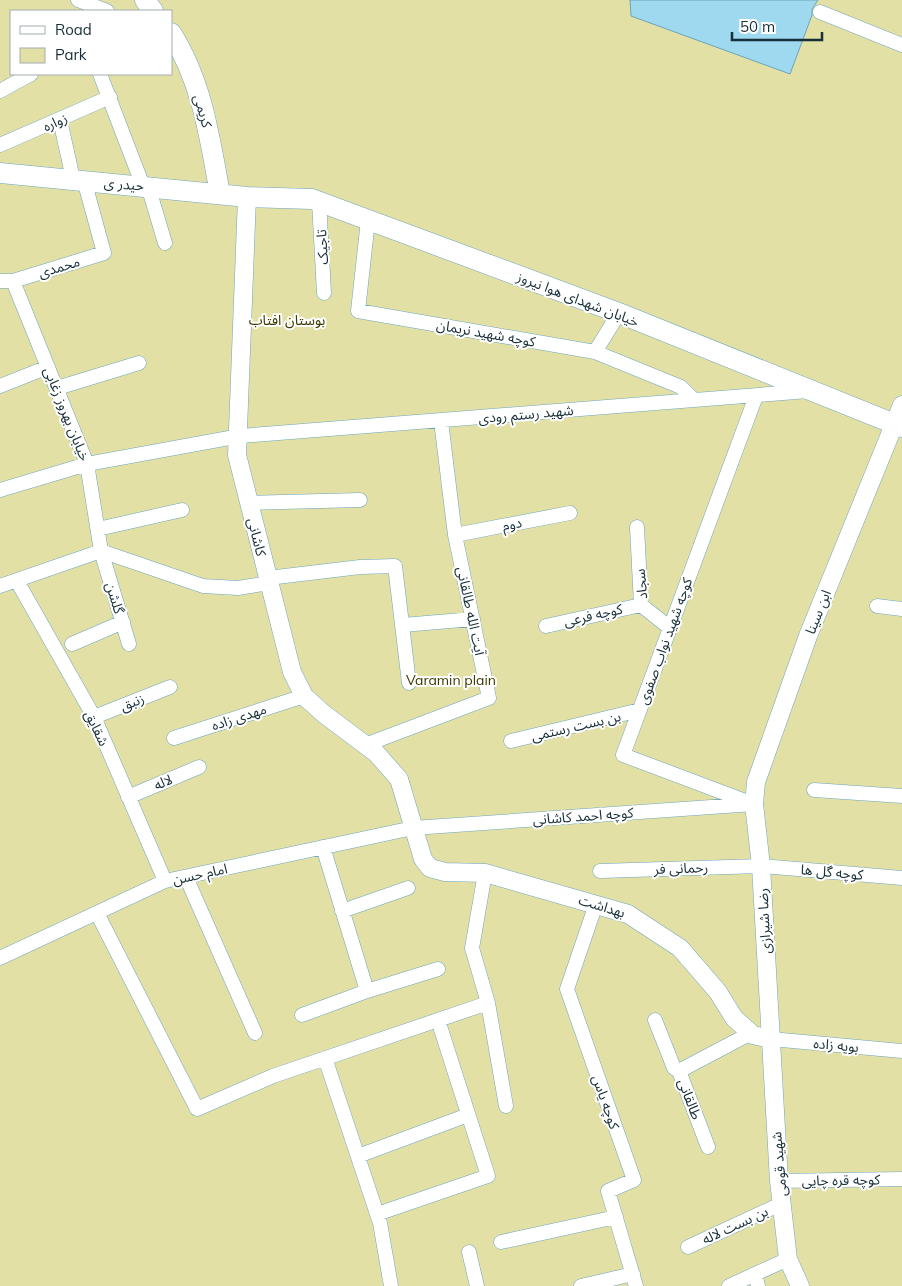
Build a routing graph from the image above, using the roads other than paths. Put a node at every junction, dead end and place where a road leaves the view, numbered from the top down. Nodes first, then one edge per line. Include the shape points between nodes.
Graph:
1 (78, 0) edge
2 (104, 10) edge
3 (820, 12) dead end
4 (172, 35) edge
5 (902, 45) edge
6 (29, 75) edge
7 (100, 75) edge
8 (0, 91) edge
9 (110, 96) junction
10 (60, 120) junction
11 (0, 145) edge
12 (0, 173) edge
13 (78, 180) junction
14 (145, 186) junction
15 (220, 194) junction
16 (247, 197) junction
17 (319, 202) junction
18 (368, 220) junction
19 (165, 242) dead end
20 (7, 281) edge
21 (324, 293) dead end
22 (619, 313) junction
23 (595, 352) junction
24 (139, 363) dead end
25 (48, 367) junction
26 (0, 386) edge
27 (57, 388) junction
28 (812, 391) junction
29 (756, 396) junction
30 (694, 400) junction
31 (902, 405) edge
32 (441, 421) junction
33 (898, 426) edge
34 (240, 436) junction
35 (87, 464) junction
36 (0, 490) edge
37 (360, 500) dead end
38 (249, 504) junction
39 (182, 510) dead end
40 (570, 513) dead end
41 (637, 527) dead end
42 (98, 529) junction
43 (455, 535) junction
44 (101, 551) junction
45 (268, 580) junction
46 (17, 581) junction
47 (0, 586) edge
48 (641, 605) junction
49 (877, 606) dead end
50 (902, 610) edge
51 (472, 619) junction
52 (123, 622) junction
53 (403, 625) junction
54 (546, 626) dead end
55 (670, 628) junction
56 (72, 644) dead end
57 (129, 644) dead end
58 (409, 683) dead end
59 (170, 686) dead end
60 (304, 696) junction
61 (640, 710) junction
62 (94, 718) junction
63 (174, 738) dead end
64 (511, 741) dead end
65 (365, 745) junction
66 (199, 767) dead end
67 (814, 790) dead end
68 (128, 796) junction
69 (902, 796) edge
70 (754, 804) junction
71 (413, 828) junction
72 (323, 847) junction
73 (761, 866) junction
74 (600, 871) dead end
75 (485, 873) junction
76 (186, 877) junction
77 (902, 878) edge
78 (165, 881) junction
79 (408, 888) dead end
80 (596, 904) junction
81 (342, 911) junction
82 (97, 913) junction
83 (0, 958) edge
84 (438, 969) dead end
85 (367, 991) junction
86 (488, 1003) junction
87 (302, 1015) dead end
88 (438, 1020) junction
89 (655, 1020) dead end
90 (255, 1033) dead end
91 (751, 1033) junction
92 (771, 1039) junction
93 (902, 1051) edge
94 (325, 1058) junction
95 (679, 1071) junction
96 (506, 1106) dead end
97 (468, 1115) junction
98 (708, 1147) dead end
99 (358, 1156) junction
100 (902, 1179) edge
101 (779, 1181) junction
102 (783, 1203) junction
103 (377, 1214) junction
104 (616, 1217) junction
105 (501, 1242) dead end
106 (688, 1247) dead end
107 (469, 1252) dead end
108 (788, 1259) junction
109 (634, 1280) edge
110 (757, 1280) edge
111 (391, 1286) edge
112 (477, 1286) edge
113 (581, 1286) edge
114 (729, 1286) edge
115 (800, 1286) edge

1 - 2 street
3 - 5 street
4 - 15 main road, کریمی via 185,55 193,78 209,132
6 - 8 street
7 - 9 street
9 - 10 street, زواره
9 - 14 street
10 - 11 street, زواره
10 - 13 street
12 - 13 main road, حیدر ی
13 - 14 main road, حیدر ی
13 - 20 street, محمدی via 104,253
14 - 15 main road, حیدر ی
14 - 19 street
15 - 16 main road, حیدر ی
16 - 17 main road, خیابان شهدای هوا نیروز via 312,199
16 - 34 street, کاشانی
17 - 18 main road, خیابان شهدای هوا نیروز
17 - 21 street, تاجیک
18 - 22 main road, خیابان شهدای هوا نیروز
18 - 23 street, کوچه شهید نریمان via 358,311
20 - 25 street, خیابان بهروز زغابی
22 - 23 street
22 - 28 main road, خیابان شهدای هوا نیروز
23 - 30 street, کوچه شهید نریمان via 681,387
24 - 27 street
25 - 26 street
25 - 27 street, خیابان بهروز زغابی
27 - 35 street, خیابان بهروز زغابی
28 - 29 street, شهید رستم رودی
28 - 33 main road, خیابان شهدای هوا نیروز
29 - 30 street, شهید رستم رودی
29 - 55 street, کوچه شهید نواب صفوی
30 - 32 street, شهید رستم رودی
31 - 33 street, ابن سینا
32 - 34 street, شهید رستم رودی
32 - 43 street, آیت الله طالقانی
33 - 70 street, ابن سینا via 808,636 756,782
34 - 35 street
34 - 38 street, کاشانی via 237,455
35 - 36 street
35 - 42 street, خیابان بهروز زغابی
37 - 38 street
38 - 45 street, کاشانی
39 - 42 street
40 - 43 street, دوم
41 - 48 street, سجاد
42 - 44 street, خیابان بهروز زغابی
43 - 51 street, آیت الله طالقانی
44 - 45 street via 203,586 238,588
44 - 46 street
44 - 52 street, گلشن
45 - 53 street via 360,567 395,566
45 - 60 street, کاشانی via 292,672
46 - 47 street
46 - 62 street, شقایق
48 - 54 street, کوچه فرعی
48 - 55 street, سجاد
49 - 50 street
51 - 53 street
51 - 65 street, آیت الله طالقانی via 489,698
52 - 56 street
52 - 57 street, گلشن
53 - 58 street
55 - 61 street, کوچه شهید نواب صفوی
59 - 62 street, زنبق
60 - 63 street, مهدی زاده
60 - 65 street, کاشانی
61 - 64 street, بن بست رستمی
61 - 70 street, کوچه شهید نواب صفوی via 623,755
62 - 68 street, شقایق
65 - 71 street, کاشانی via 399,780
66 - 68 street, لاله
67 - 69 street
68 - 78 street, شقایق
70 - 71 street, کوچه احمد کاشانی
70 - 73 street, رضا شیرازی
71 - 72 street, امام حسن
71 - 75 street, بهداشت via 423,859 430,868 445,872
72 - 76 street, امام حسن
72 - 81 street
73 - 74 street, رحمانی فر
73 - 77 street, کوچه گل ها
73 - 92 street, رضا شیرازی
75 - 80 street, بهداشت
75 - 86 street via 472,948
76 - 78 street, امام حسن
76 - 90 street
78 - 82 street, امام حسن
79 - 81 street
80 - 91 street, بهداشت via 628,914 680,948 718,992 734,1018
80 - 104 street, کوچه یاس via 567,989 634,1180 608,1190
81 - 85 street
82 - 83 street, امام حسن
82 - 94 street via 197,1109 273,1076
84 - 85 street
85 - 87 street
86 - 88 street
86 - 96 street
88 - 94 street
88 - 97 street
89 - 95 street via 674,1068
91 - 92 street, بهداشت
91 - 95 street, طالقانی
92 - 93 street, بویه زاده
92 - 101 street, شهید قومی
94 - 99 street
95 - 98 street, طالقانی
97 - 99 street
97 - 103 street via 488,1176
99 - 103 street
100 - 101 street, کوچه قره چایی
101 - 102 street, شهید قومی
102 - 106 street, بن بست لاله
102 - 108 street, شهید قومی
103 - 111 street
104 - 105 street
104 - 109 street, کوچه یاس
107 - 112 street
108 - 110 street
108 - 115 street, شهید قومی
109 - 113 street
110 - 114 street

